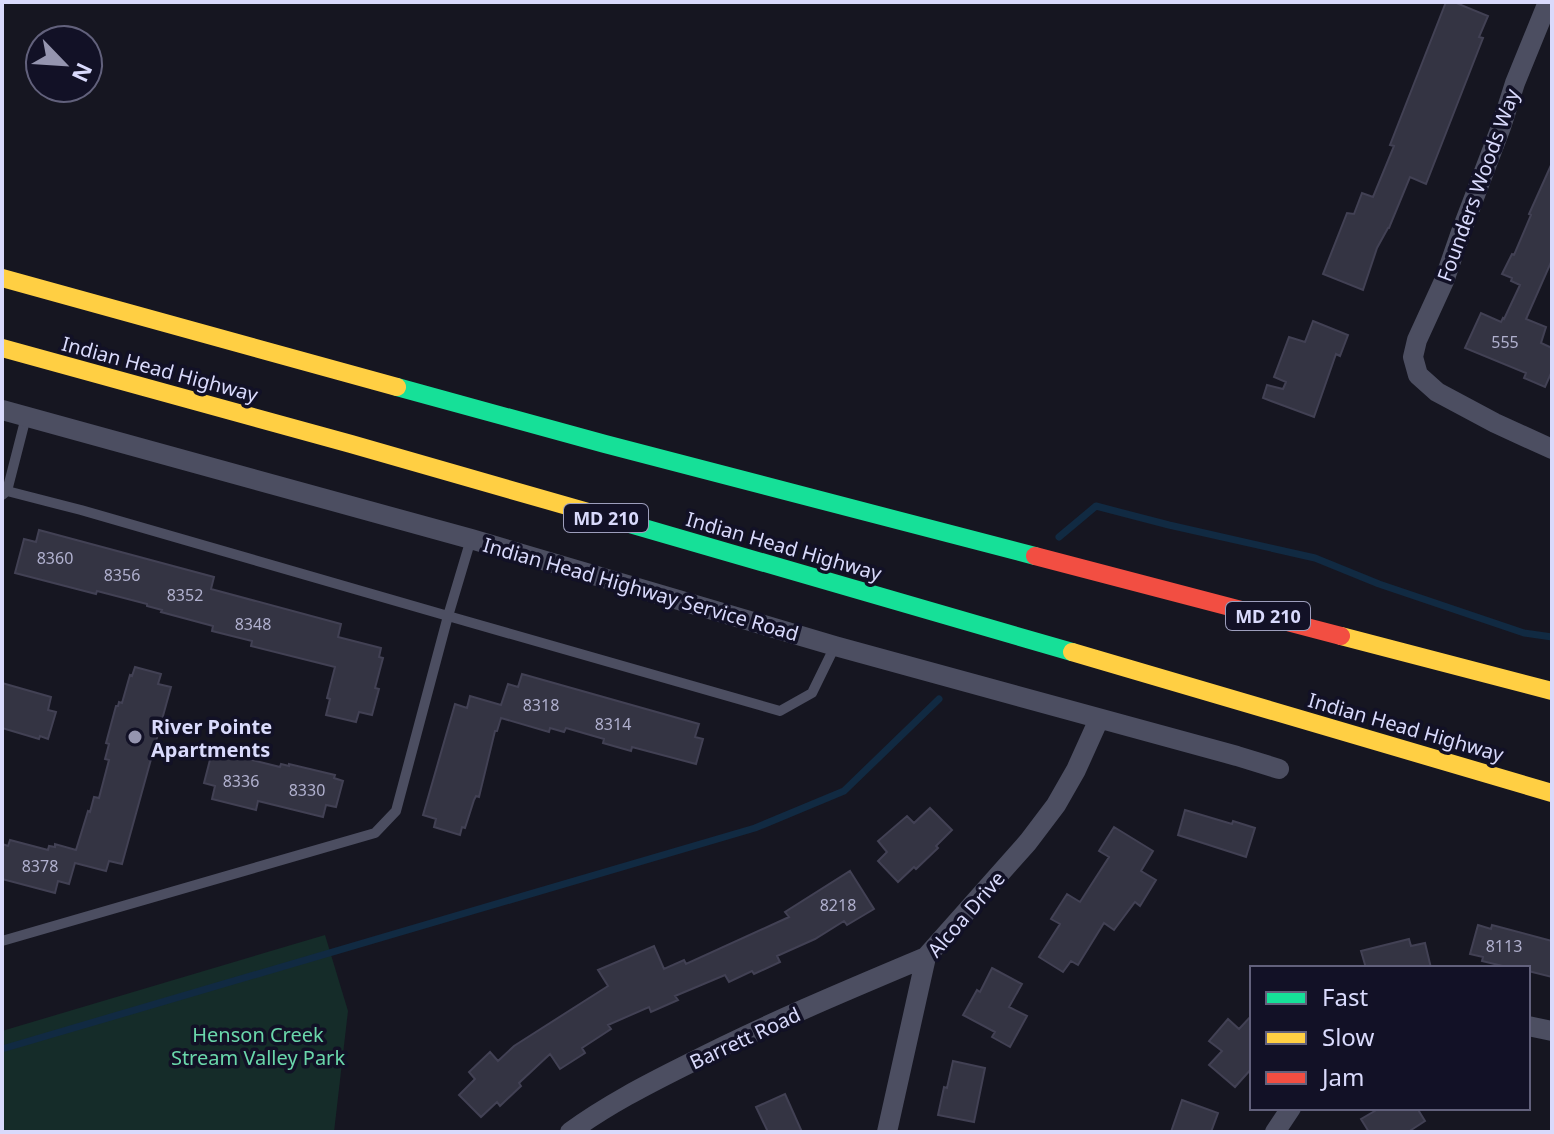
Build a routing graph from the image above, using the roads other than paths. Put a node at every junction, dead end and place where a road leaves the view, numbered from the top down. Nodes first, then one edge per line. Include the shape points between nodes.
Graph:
1 (1548, 2) edge
2 (2, 278) edge
3 (2, 348) edge
4 (2, 410) edge
5 (26, 417) junction
6 (1552, 449) edge
7 (4, 493) edge
8 (471, 539) junction
9 (448, 616) junction
10 (835, 646) junction
11 (1513, 680) junction
12 (1208, 691) junction
13 (1552, 691) edge
14 (1552, 697) edge
15 (1099, 719) junction
16 (1522, 765) dead end
17 (1279, 769) dead end
18 (1552, 793) edge
19 (2, 941) edge
20 (926, 957) junction
21 (1530, 1026) edge
22 (1552, 1031) edge
23 (1290, 1110) edge
24 (570, 1132) edge
25 (887, 1132) edge
26 (1275, 1132) edge

1 - 6 street, Founders Woods Way via 1413,357 1422,381 1437,392
2 - 11 highway, MD 210 via 605,444
3 - 12 highway, Indian Head Highway / MD 210
4 - 5 street, Indian Head Highway Service Road
5 - 7 lane
5 - 8 street, Indian Head Highway Service Road
7 - 9 lane via 81,510
8 - 9 lane
8 - 10 street, Indian Head Highway Service Road
9 - 10 lane via 780,711 812,693
9 - 19 lane via 396,811 375,833
10 - 15 street, Indian Head Highway Service Road
11 - 13 highway, MD 210
11 - 14 highway
12 - 16 highway
12 - 18 highway, Indian Head Highway / MD 210
15 - 17 street, Indian Head Highway Service Road
15 - 20 street, Alcoa Drive via 1056,805
20 - 24 street, Barrett Road via 722,1047
20 - 25 street, Alcoa Drive
21 - 22 street
23 - 26 street

